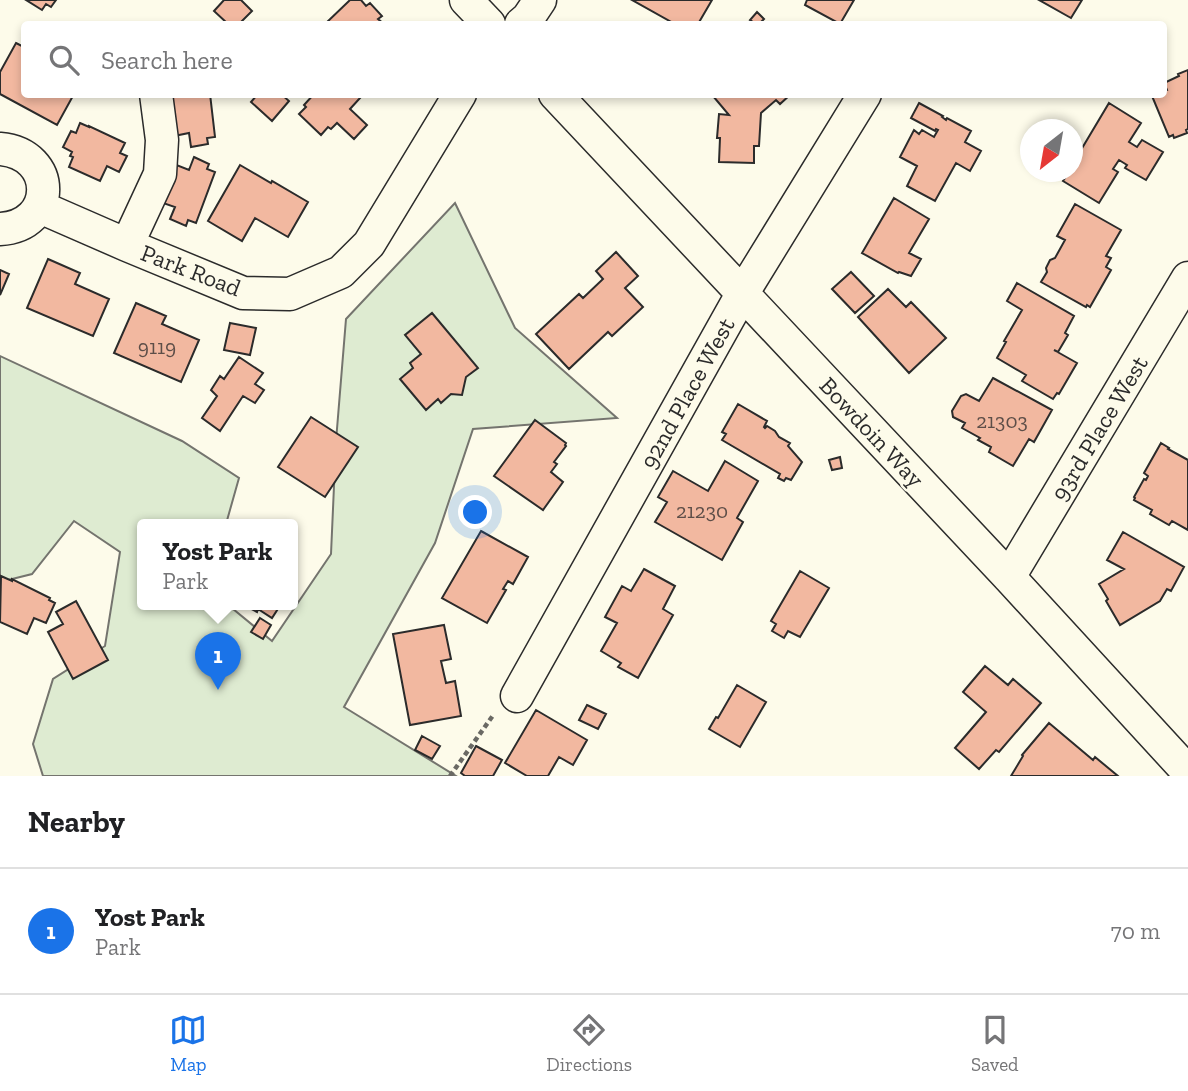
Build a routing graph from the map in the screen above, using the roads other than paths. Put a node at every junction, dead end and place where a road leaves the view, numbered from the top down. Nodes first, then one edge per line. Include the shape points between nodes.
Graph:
1 (466, 0) edge
2 (540, 0) edge
3 (486, 21) edge
4 (524, 21) edge
5 (157, 98) edge
6 (458, 98) edge
7 (559, 98) edge
8 (863, 98) edge
9 (0, 149) edge
10 (40, 207) junction
11 (0, 229) edge
12 (127, 245) junction
13 (1188, 278) edge
14 (742, 294) junction
15 (1009, 577) junction
16 (517, 696) road end
17 (1188, 772) edge

1 - 3 street
2 - 4 street
5 - 12 street via 162,140 160,174
6 - 12 street, Park Road via 369,244 341,272 290,294 243,293
7 - 14 street, Bowdoin Way
8 - 14 street, 92nd Place West
9 - 10 street via 13,150 36,165 42,178
10 - 11 street via 24,224
10 - 12 street, Park Road
13 - 15 street, 93rd Place West
14 - 15 street, Bowdoin Way
14 - 16 street, 92nd Place West
15 - 17 street, Bowdoin Way

